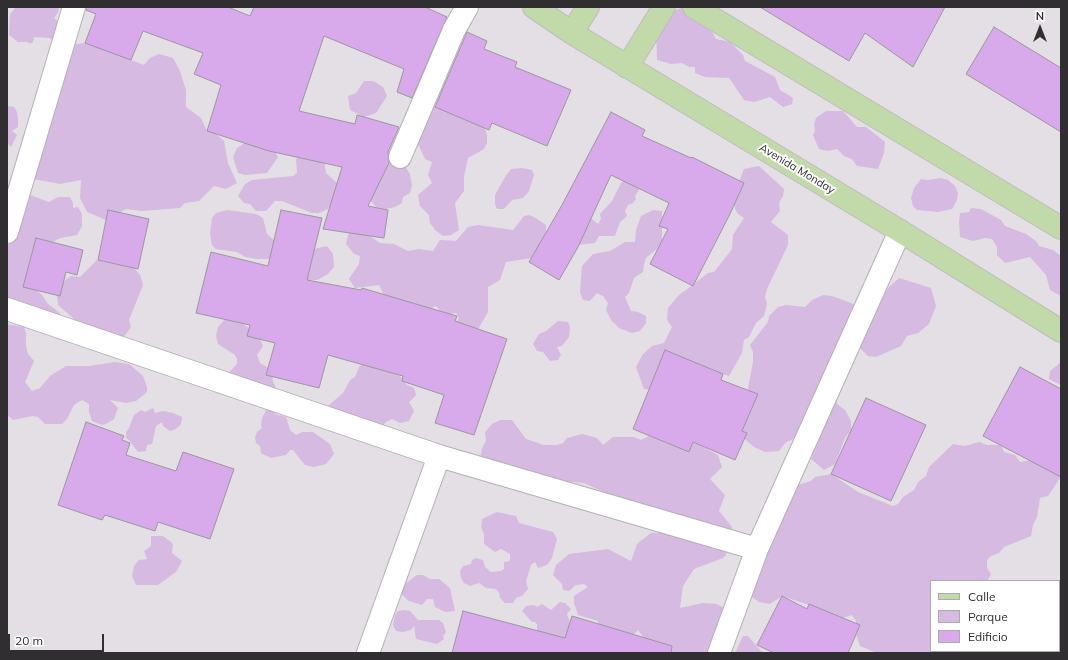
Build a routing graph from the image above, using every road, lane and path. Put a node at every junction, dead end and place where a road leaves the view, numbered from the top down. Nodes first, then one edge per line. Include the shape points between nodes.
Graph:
1 (74, 7) edge
2 (467, 7) edge
3 (534, 7) edge
4 (588, 7) edge
5 (664, 7) edge
6 (694, 7) edge
7 (572, 33) junction
8 (627, 67) junction
9 (400, 157) dead end
10 (1061, 228) edge
11 (900, 231) junction
12 (7, 232) edge
13 (7, 309) edge
14 (1061, 331) edge
15 (439, 456) junction
16 (757, 549) junction
17 (368, 653) edge
18 (719, 653) edge

1 - 12 street
2 - 9 street via 454,30
3 - 7 main road, Avenida Monday
4 - 7 main road
5 - 8 main road
6 - 10 main road
7 - 8 main road, Avenida Monday
8 - 11 main road, Avenida Monday
11 - 14 main road, Avenida Monday
11 - 16 street
13 - 15 street
15 - 16 street
15 - 17 street
16 - 18 street

